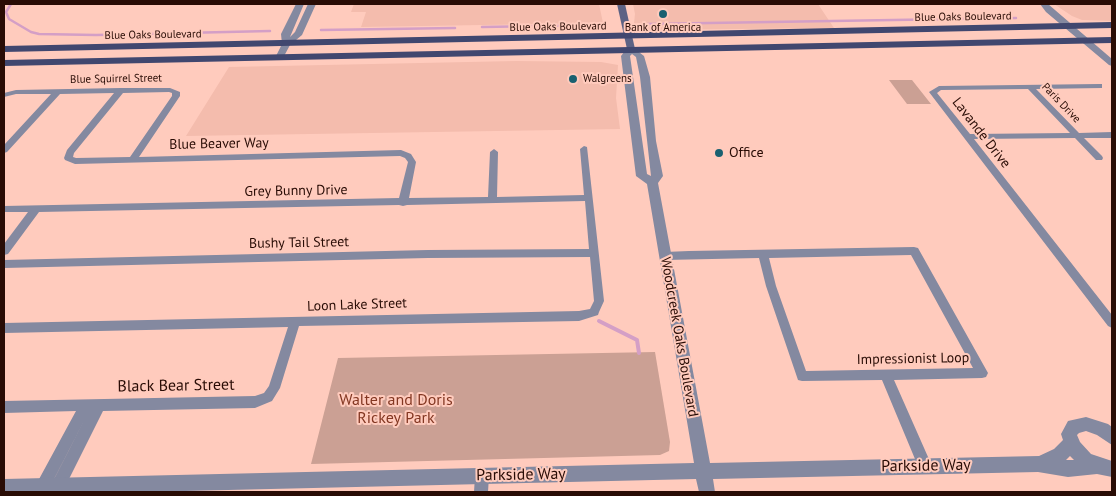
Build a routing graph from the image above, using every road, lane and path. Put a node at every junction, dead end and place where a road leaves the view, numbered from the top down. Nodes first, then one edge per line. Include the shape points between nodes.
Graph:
1 (300, 4) edge
2 (312, 4) edge
3 (621, 4) edge
4 (1046, 4) edge
5 (1068, 26) junction
6 (1079, 26) junction
7 (1112, 26) edge
8 (628, 37) junction
9 (1085, 40) junction
10 (1097, 40) junction
11 (1112, 40) edge
12 (286, 44) junction
13 (4, 49) edge
14 (631, 49) junction
15 (1112, 52) edge
16 (280, 56) junction
17 (4, 63) edge
18 (1112, 63) edge
19 (1099, 86) dead end
20 (1030, 87) junction
21 (121, 90) junction
22 (58, 91) junction
23 (4, 95) edge
24 (1112, 135) edge
25 (1076, 136) junction
26 (967, 138) junction
27 (4, 150) edge
28 (584, 150) dead end
29 (494, 152) dead end
30 (1099, 158) dead end
31 (133, 160) junction
32 (652, 182) junction
33 (589, 198) junction
34 (492, 200) junction
35 (404, 202) junction
36 (4, 209) edge
37 (36, 210) junction
38 (4, 251) edge
39 (594, 252) junction
40 (763, 254) junction
41 (664, 256) junction
42 (4, 264) edge
43 (295, 322) junction
44 (1112, 323) edge
45 (4, 328) edge
46 (886, 375) junction
47 (86, 404) junction
48 (100, 404) junction
49 (4, 407) edge
50 (1110, 434) edge
51 (1071, 442) junction
52 (1038, 464) junction
53 (925, 466) junction
54 (1107, 469) edge
55 (703, 471) junction
56 (482, 484) edge
57 (51, 486) junction
58 (4, 487) edge
59 (707, 492) edge

1 - 12 street via 285,34
2 - 12 street via 299,33
3 - 8 main road, Woodcreek Oaks Boulevard
4 - 5 street
4 - 6 street
5 - 6 main road, Blue Oaks Boulevard
5 - 8 main road, Blue Oaks Boulevard
5 - 9 street
6 - 7 main road, Blue Oaks Boulevard
6 - 10 street
8 - 12 main road, Blue Oaks Boulevard
8 - 14 main road, Woodcreek Oaks Boulevard
9 - 10 main road, Blue Oaks Boulevard
9 - 14 main road, Blue Oaks Boulevard
9 - 18 street
10 - 11 main road, Blue Oaks Boulevard
10 - 15 street
12 - 13 main road, Blue Oaks Boulevard
12 - 16 street
14 - 16 main road, Blue Oaks Boulevard
14 - 32 street, Woodcreek Oaks Boulevard via 640,56 645,77 657,176
14 - 32 street, Woodcreek Oaks Boulevard via 625,56 630,103 642,176
16 - 17 main road, Blue Oaks Boulevard
19 - 20 street, Lavande Drive
20 - 25 street, Paris Drive
20 - 26 street, Lavande Drive via 933,90
21 - 22 street, Blue Squirrel Street
21 - 31 street, Blue Squirrel Street via 176,92
21 - 31 street, Blue Beaver Way via 68,158 75,161
22 - 23 street, Blue Squirrel Street
22 - 27 street
24 - 25 street
25 - 26 street
25 - 30 street, Paris Drive
26 - 44 street, Lavande Drive
28 - 33 street, Loon Lake Street
29 - 34 street
31 - 35 street, Blue Beaver Way via 401,153 412,162
32 - 41 street, Woodcreek Oaks Boulevard
33 - 34 street, Grey Bunny Drive
33 - 39 street, Loon Lake Street
34 - 35 street, Grey Bunny Drive
35 - 37 street, Grey Bunny Drive
36 - 37 street, Grey Bunny Drive
37 - 38 street
39 - 42 street, Bushy Tail Street
39 - 43 street, Loon Lake Street via 599,301 594,312 579,316
40 - 41 street, Impressionist Loop
40 - 46 street, Impressionist Loop via 802,376
40 - 46 street, Impressionist Loop via 914,251 982,373
41 - 55 street, Woodcreek Oaks Boulevard
43 - 45 street, Loon Lake Street
43 - 48 street, Black Bear Street via 274,388 268,397 255,402
46 - 53 street
47 - 48 street, Black Bear Street
47 - 49 street, Black Bear Street
47 - 57 street
48 - 57 street
50 - 51 street, Parkside Way via 1091,425 1078,424 1070,431
51 - 52 street, Parkside Way via 1060,455
51 - 54 street via 1080,456
52 - 53 street, Parkside Way
52 - 54 street, Parkside Way via 1068,469
53 - 55 street, Parkside Way
55 - 56 street, Parkside Way
55 - 59 street, Woodcreek Oaks Boulevard
56 - 57 street, Parkside Way
57 - 58 street, Parkside Way

